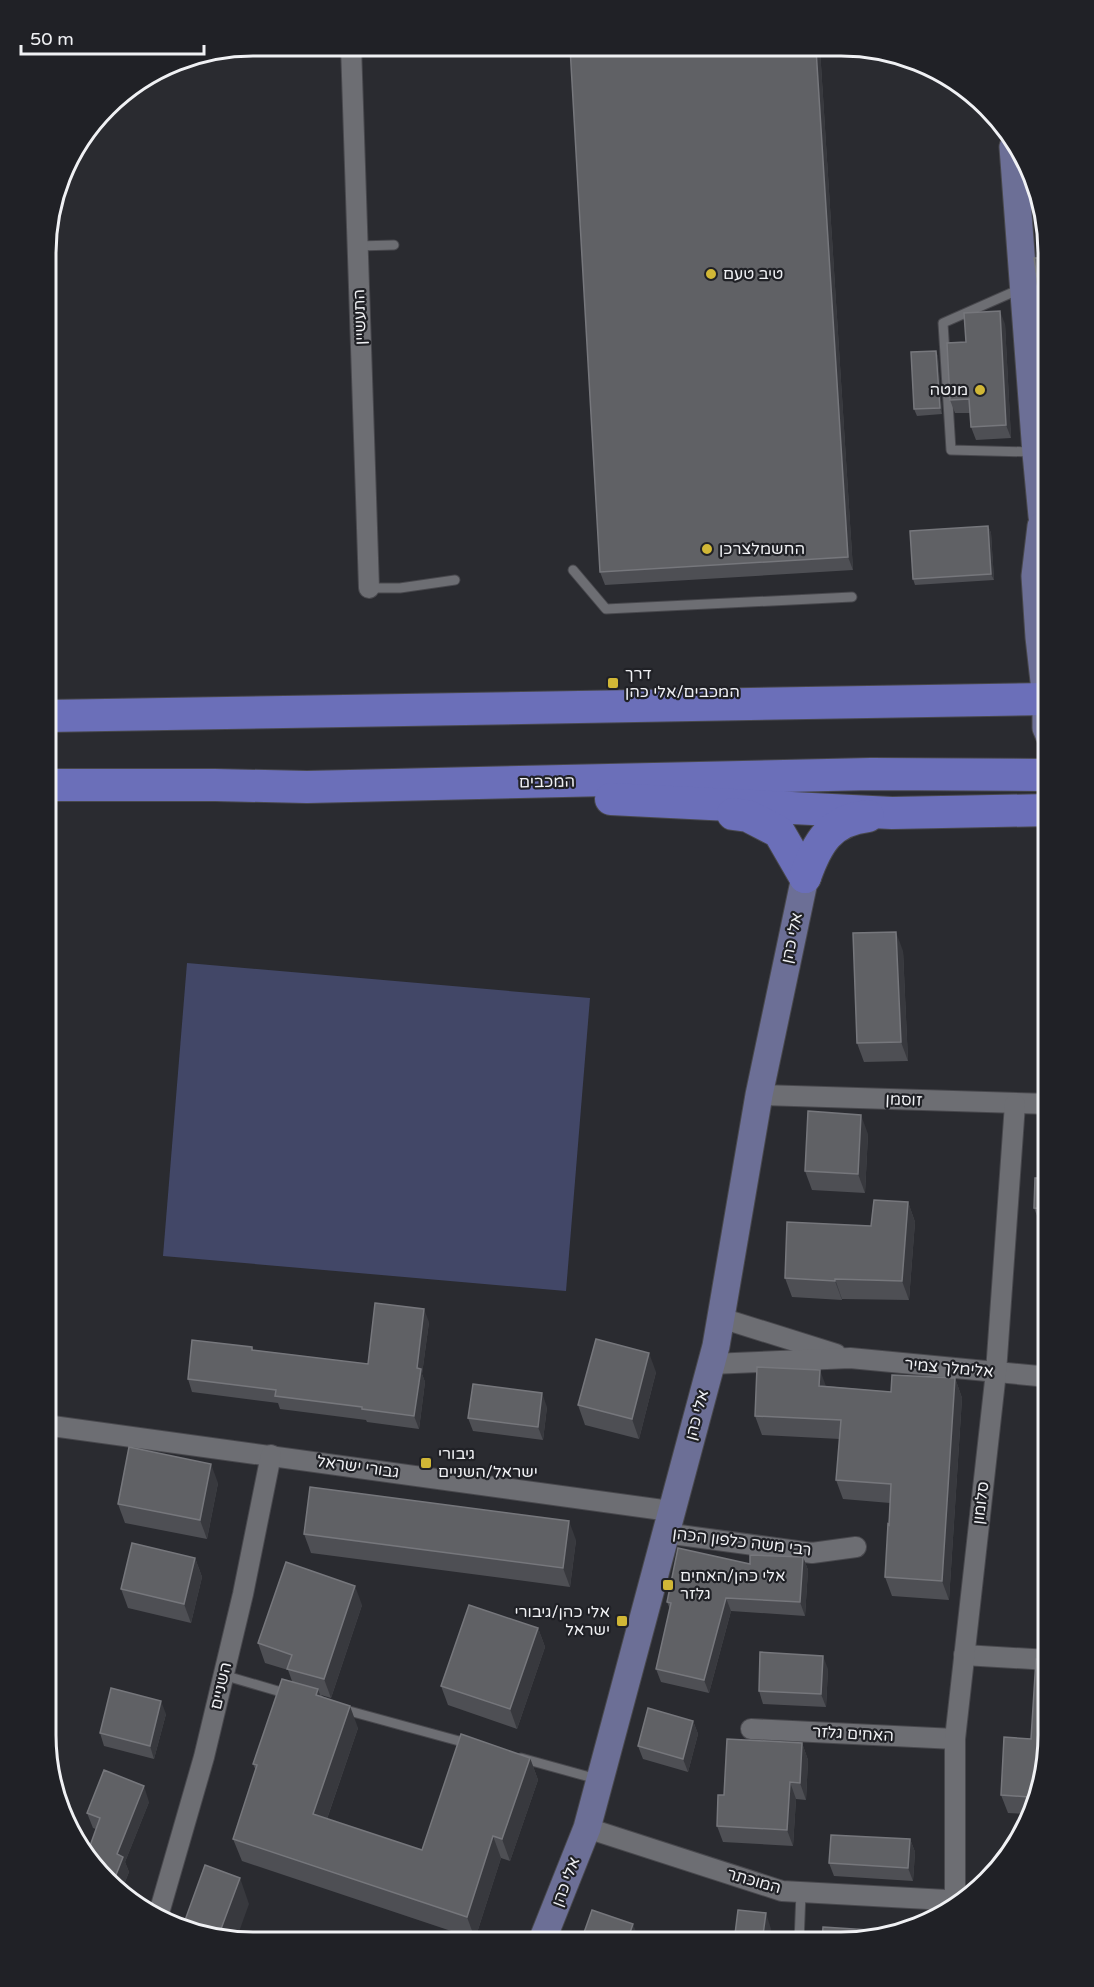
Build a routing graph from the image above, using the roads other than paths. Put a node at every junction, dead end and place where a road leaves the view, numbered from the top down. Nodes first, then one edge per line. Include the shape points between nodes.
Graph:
1 (351, 56) edge
2 (1013, 156) edge
3 (394, 245) dead end
4 (357, 246) junction
5 (1024, 287) junction
6 (1036, 453) junction
7 (1038, 474) edge
8 (1038, 550) edge
9 (573, 570) dead end
10 (455, 580) dead end
11 (369, 588) joint
12 (852, 597) dead end
13 (1038, 637) edge
14 (1038, 699) edge
15 (56, 716) edge
16 (1038, 775) edge
17 (56, 785) edge
18 (307, 787) junction
19 (632, 800) junction
20 (1038, 810) edge
21 (892, 813) junction
22 (804, 877) junction
23 (759, 1095) junction
24 (1015, 1104) junction
25 (1038, 1104) edge
26 (721, 1318) junction
27 (850, 1358) junction
28 (711, 1364) junction
29 (996, 1372) junction
30 (1038, 1376) edge
31 (56, 1426) edge
32 (270, 1455) junction
33 (668, 1522) junction
34 (856, 1547) dead end
35 (964, 1655) junction
36 (1038, 1659) edge
37 (224, 1675) junction
38 (300, 1697) edge
39 (333, 1706) edge
40 (751, 1729) dead end
41 (955, 1738) junction
42 (483, 1747) edge
43 (506, 1754) edge
44 (600, 1780) junction
45 (587, 1828) junction
46 (801, 1892) junction
47 (960, 1892) edge
48 (947, 1900) edge
49 (160, 1908) edge
50 (546, 1932) edge
51 (799, 1932) edge

1 - 4 street, התעשיין
2 - 5 street
3 - 4 lane
4 - 11 street, התעשיין
5 - 6 street
5 - 6 lane via 943,323 951,450
6 - 7 street
8 - 13 street
9 - 12 lane via 606,609
10 - 11 lane
14 - 15 main road
16 - 18 main road, המכבים
17 - 18 main road, המכבים
18 - 19 main road
19 - 21 main road
19 - 22 main road via 748,816 778,832
20 - 21 main road
21 - 22 main road via 852,818 832,830 813,852
22 - 23 street, אלי כהן
23 - 24 street, זוסמן
23 - 26 street, אלי כהן
24 - 25 street, זוסמן
24 - 29 street, סלומון
26 - 27 street, אלימלך צמיר
26 - 28 street, אלי כהן
27 - 28 street, אלימלך צמיר
27 - 29 street, אלימלך צמיר
28 - 33 street, אלי כהן
29 - 30 street, אלימלך צמיר
29 - 35 street, סלומון
31 - 32 street, גבורי ישראל
32 - 33 street, גבורי ישראל
32 - 37 street, השניים
33 - 34 street, רבי משה כלפון הכהן via 812,1553
33 - 44 street, אלי כהן
35 - 36 street
35 - 41 street, סלומון
37 - 38 lane
37 - 49 street, השניים
39 - 42 lane
40 - 41 street, האחים גלזר
41 - 47 street, סלומון
43 - 44 lane
44 - 45 street, אלי כהן
45 - 46 street, המוכתר via 782,1891
45 - 50 street, אלי כהן
46 - 48 street, המוכתר
46 - 51 lane

